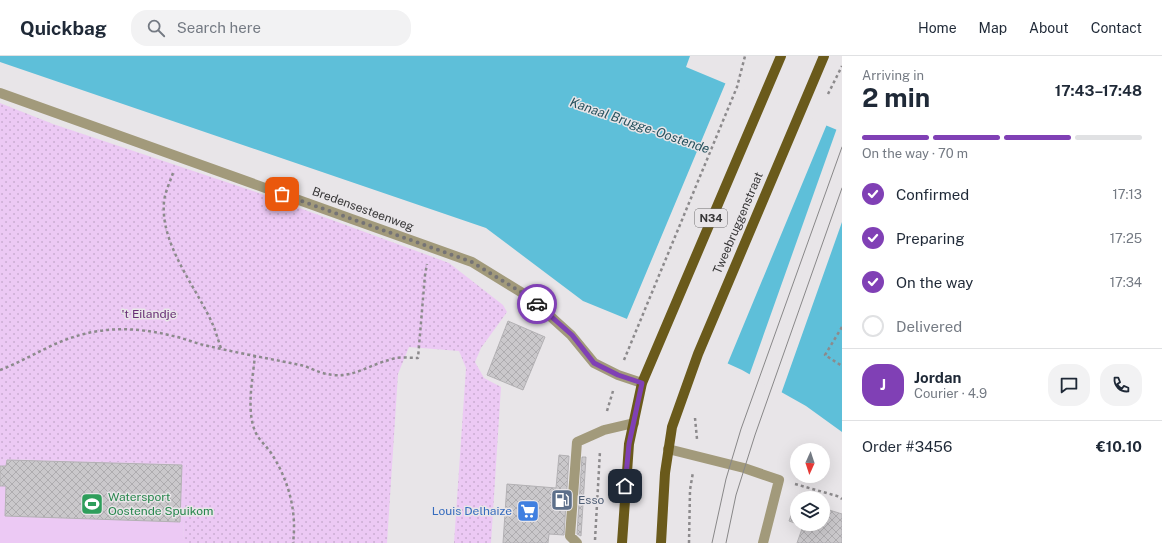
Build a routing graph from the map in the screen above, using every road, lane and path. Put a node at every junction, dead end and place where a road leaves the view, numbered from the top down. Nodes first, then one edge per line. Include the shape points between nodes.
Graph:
1 (745, 56) edge
2 (781, 56) edge
3 (824, 56) edge
4 (0, 93) edge
5 (178, 156) junction
6 (432, 248) junction
7 (842, 327) edge
8 (221, 348) junction
9 (255, 355) junction
10 (842, 366) edge
11 (0, 370) edge
12 (618, 375) junction
13 (642, 383) junction
14 (634, 423) junction
15 (604, 430) junction
16 (668, 449) junction
17 (779, 480) junction
18 (842, 499) edge
19 (293, 543) edge
20 (577, 543) edge
21 (594, 543) edge
22 (622, 543) edge
23 (661, 543) edge
24 (763, 543) edge

1 - 12 path via 737,86 635,328
2 - 13 main road, N34
3 - 16 main road, Tweebruggenstraat via 698,354 679,402
4 - 5 street, Bredensesteenweg
5 - 6 street, Bredensesteenweg
5 - 8 path via 164,200 168,232 182,270 213,325
6 - 9 path via 425,275 418,358 398,358 354,374 333,375
6 - 12 street, Bredensesteenweg via 472,262 529,297 572,335 594,363
7 - 10 path via 825,355
8 - 9 path
8 - 11 path via 152,332 104,329 63,341
9 - 19 path via 252,420 255,431 272,455 290,490 294,521
12 - 13 street, Bredensesteenweg
12 - 15 path
13 - 14 main road, N34
14 - 15 street
14 - 22 main road, N34 via 626,471
15 - 20 street via 577,442 570,536
15 - 21 path via 599,454
16 - 17 street via 744,468
16 - 23 main road, Tweebruggenstraat
17 - 18 path
17 - 24 street

